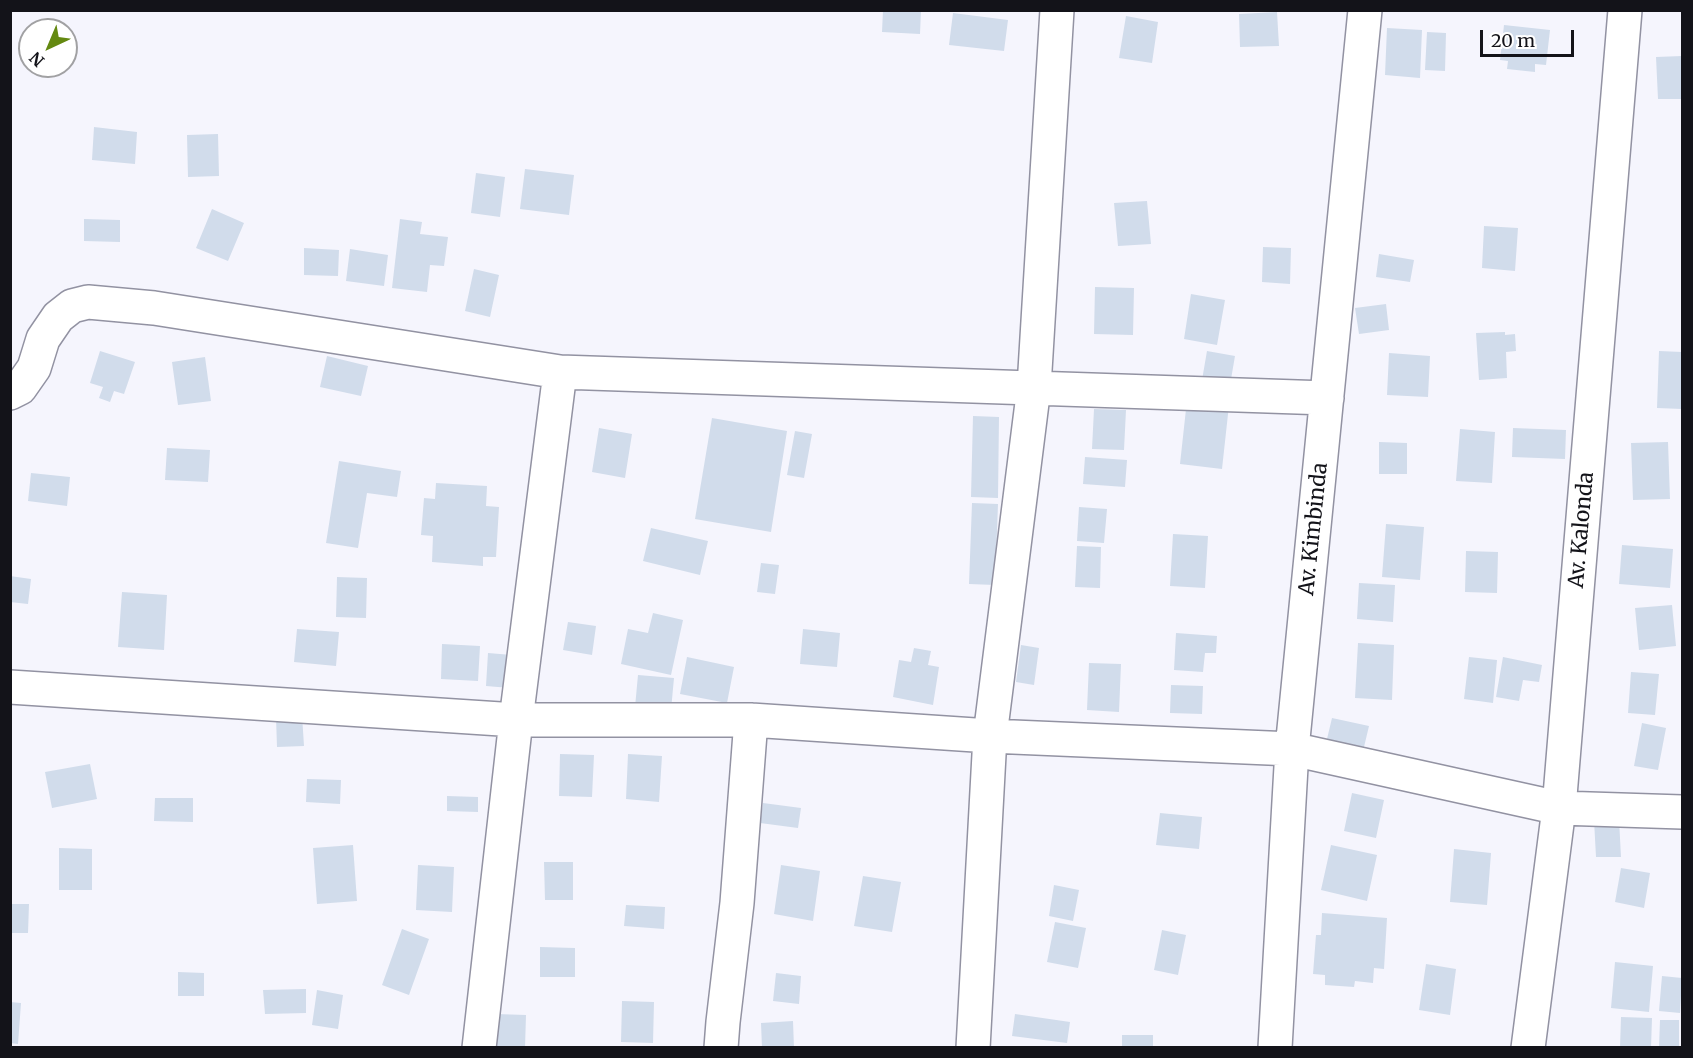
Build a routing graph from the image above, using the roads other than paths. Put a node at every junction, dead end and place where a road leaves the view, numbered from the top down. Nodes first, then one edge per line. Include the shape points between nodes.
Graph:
1 (1057, 10) edge
2 (1365, 10) edge
3 (1625, 10) edge
4 (560, 372) junction
5 (1034, 387) junction
6 (10, 393) edge
7 (1327, 398) junction
8 (10, 687) edge
9 (516, 720) junction
10 (751, 720) junction
11 (990, 736) junction
12 (1292, 749) junction
13 (1559, 808) junction
14 (1683, 812) edge
15 (479, 1047) edge
16 (721, 1047) edge
17 (973, 1047) edge
18 (1275, 1047) edge
19 (1528, 1047) edge

1 - 5 street
2 - 7 street, Av. Kimbinda
3 - 13 street, Av. Kalonda
4 - 5 street
4 - 6 street via 154,308 88,302 72,306 58,317 43,339 33,368 20,388
4 - 9 street
5 - 7 street
5 - 11 street
7 - 12 street, Av. Kimbinda
8 - 9 street
9 - 10 street
9 - 15 street
10 - 11 street
10 - 16 street
11 - 12 street
11 - 17 street
12 - 13 street
12 - 18 street, Av. Kimbinda
13 - 14 street
13 - 19 street, Av. Kalonda

